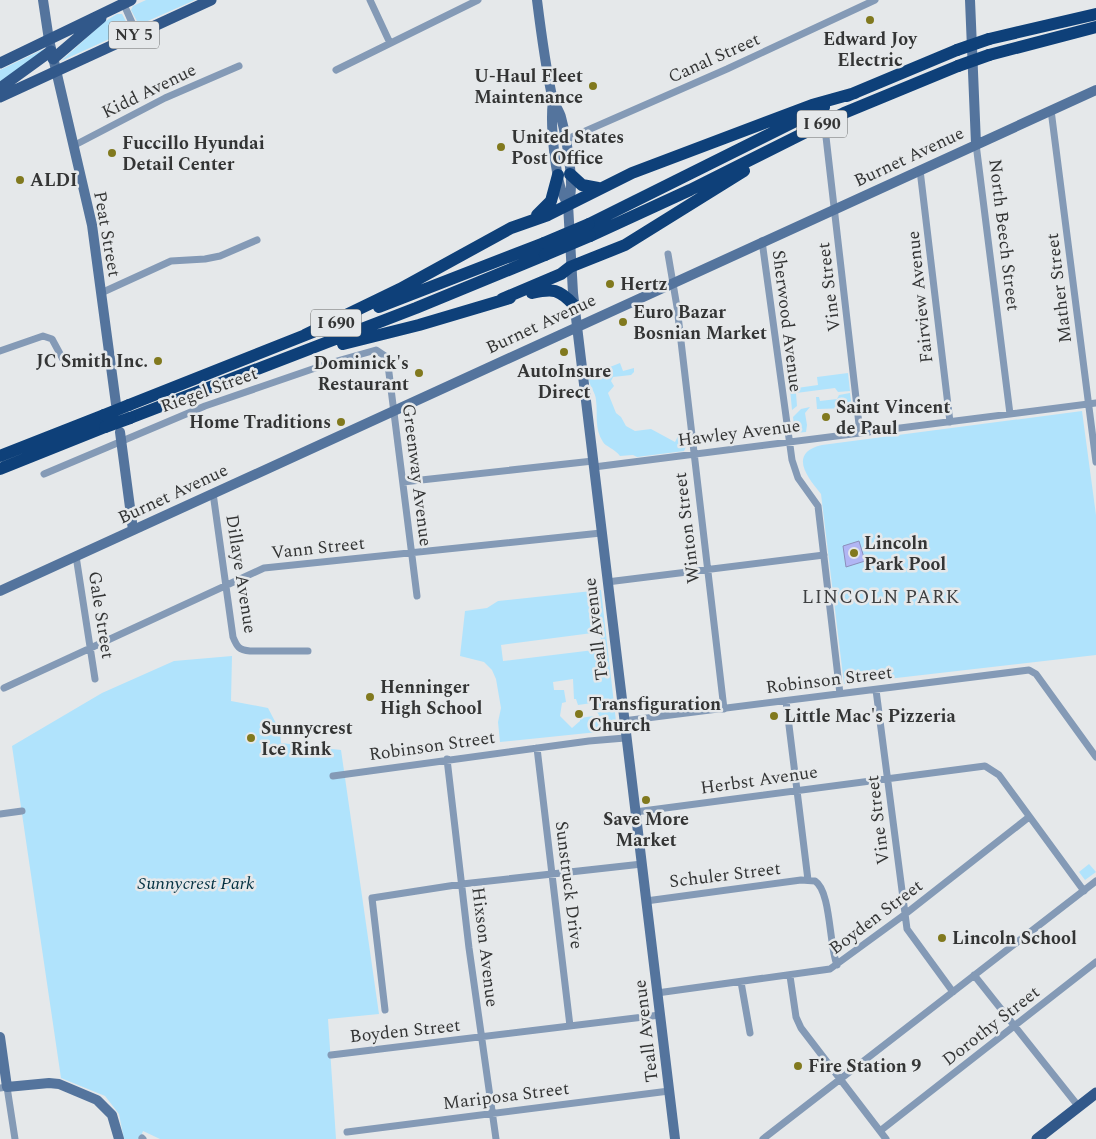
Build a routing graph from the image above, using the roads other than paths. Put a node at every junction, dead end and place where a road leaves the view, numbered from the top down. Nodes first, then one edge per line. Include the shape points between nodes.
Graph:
1 (42, 0) edge
2 (211, 0) edge
3 (370, 0) edge
4 (478, 0) edge
5 (537, 0) edge
6 (875, 0) edge
7 (970, 0) edge
8 (125, 1) edge
9 (105, 13) junction
10 (1096, 14) edge
11 (1096, 27) edge
12 (137, 34) junction
13 (390, 43) junction
14 (51, 50) junction
15 (0, 63) edge
16 (239, 66) dead end
17 (336, 70) dead end
18 (56, 71) junction
19 (0, 88) edge
20 (1096, 90) edge
21 (854, 92) junction
22 (0, 97) edge
23 (553, 100) junction
24 (1051, 110) junction
25 (826, 137) dead end
26 (565, 140) junction
27 (786, 142) junction
28 (976, 144) junction
29 (73, 146) junction
30 (920, 170) junction
31 (564, 175) junction
32 (598, 188) junction
33 (568, 204) junction
34 (836, 208) junction
35 (534, 218) junction
36 (589, 230) junction
37 (257, 240) dead end
38 (762, 241) junction
39 (545, 249) junction
40 (668, 254) dead end
41 (570, 267) junction
42 (673, 282) junction
43 (100, 293) junction
44 (502, 299) junction
45 (574, 305) junction
46 (577, 326) junction
47 (305, 335) junction
48 (0, 351) edge
49 (109, 354) junction
50 (292, 356) junction
51 (386, 359) joint
52 (116, 404) dead end
53 (1092, 404) edge
54 (394, 409) junction
55 (130, 411) junction
56 (1010, 414) junction
57 (105, 421) junction
58 (950, 422) junction
59 (860, 433) junction
60 (120, 436) junction
61 (788, 442) junction
62 (694, 454) junction
63 (0, 456) edge
64 (1096, 462) edge
65 (594, 464) junction
66 (0, 469) edge
67 (44, 474) dead end
68 (403, 482) junction
69 (213, 493) junction
70 (134, 530) junction
71 (601, 533) junction
72 (412, 552) junction
73 (824, 555) junction
74 (76, 556) junction
75 (708, 570) junction
76 (607, 582) junction
77 (226, 587) junction
78 (0, 591) edge
79 (417, 596) dead end
80 (91, 648) junction
81 (308, 650) dead end
82 (95, 679) dead end
83 (4, 688) dead end
84 (876, 690) junction
85 (840, 694) junction
86 (786, 701) junction
87 (724, 709) junction
88 (623, 721) junction
89 (626, 738) junction
90 (537, 748) junction
91 (1096, 757) edge
92 (447, 760) junction
93 (333, 776) dead end
94 (888, 778) junction
95 (797, 790) junction
96 (22, 811) dead end
97 (635, 812) junction
98 (0, 814) edge
99 (1029, 817) junction
100 (642, 864) junction
101 (552, 874) junction
102 (808, 880) junction
103 (1096, 881) edge
104 (462, 884) junction
105 (1084, 891) junction
106 (646, 900) junction
107 (904, 915) junction
108 (1096, 962) edge
109 (837, 965) junction
110 (974, 975) junction
111 (790, 976) junction
112 (741, 982) junction
113 (953, 992) junction
114 (657, 993) junction
115 (385, 1010) dead end
116 (660, 1015) junction
117 (570, 1026) junction
118 (1014, 1026) junction
119 (750, 1033) dead end
120 (0, 1037) edge
121 (482, 1037) junction
122 (332, 1055) dead end
123 (841, 1079) junction
124 (4, 1088) edge
125 (669, 1091) junction
126 (1096, 1093) edge
127 (1079, 1107) junction
128 (492, 1113) junction
129 (880, 1131) junction
130 (347, 1132) dead end
131 (15, 1139) edge
132 (119, 1139) edge
133 (496, 1139) edge
134 (675, 1139) edge
135 (763, 1139) edge
136 (886, 1139) edge
137 (1037, 1139) edge

1 - 14 street, Peat Street
2 - 12 main road, NY 5
3 - 13 street
4 - 13 street
5 - 23 street, Teall Avenue
6 - 26 street, Canal Street
7 - 28 street, North Beech Street
8 - 9 main road, NY 5
8 - 12 street
9 - 14 main road, NY 5
9 - 14 main road via 92,27
10 - 21 highway, I 690, bridge via 989,39
11 - 27 highway, I 690, bridge via 958,66 844,112
12 - 18 main road, NY 5
13 - 17 street
14 - 15 main road, NY 5
14 - 18 street, Peat Street
14 - 19 main road
16 - 29 street, Kidd Avenue via 165,98
18 - 22 main road, NY 5
18 - 29 street, Peat Street
20 - 24 street, Burnet Avenue
21 - 32 highway via 667,158
21 - 36 highway, I 690
23 - 26 street, Teall Avenue via 561,116
23 - 31 street, Teall Avenue via 551,116
24 - 28 street, Burnet Avenue
24 - 53 street, Mather Street
25 - 34 street, Vine Street
26 - 31 street, Teall Avenue
27 - 36 highway, I 690
27 - 41 highway via 660,226 625,245
28 - 30 street, Burnet Avenue
28 - 56 street, North Beech Street
29 - 43 street, Peat Street via 92,225
30 - 34 street, Burnet Avenue
30 - 58 street, Fairview Avenue
31 - 32 highway via 582,185
31 - 33 street, Teall Avenue via 572,196
31 - 35 highway via 551,201
32 - 33 highway
33 - 35 highway
33 - 41 street, Teall Avenue
34 - 38 street, Burnet Avenue
34 - 59 street, Vine Street
35 - 47 highway
36 - 39 highway, I 690, bridge
37 - 43 street via 220,256 171,261
38 - 42 street, Burnet Avenue
38 - 61 street, Sherwood Avenue
39 - 47 highway, I 690
39 - 50 highway, I 690
40 - 42 street, Winton Street
41 - 44 highway
41 - 45 street, Teall Avenue
42 - 46 street, Burnet Avenue
42 - 62 street, Winton Street
43 - 49 street, Peat Street
44 - 45 highway via 548,289 560,292
44 - 50 highway via 418,325
45 - 46 street, Teall Avenue
46 - 54 street, Burnet Avenue
46 - 65 street, Teall Avenue
47 - 55 highway, I 690
48 - 49 street via 43,336 52,340 65,363 80,364
49 - 52 street, Peat Street
50 - 55 highway, I 690
51 - 54 street, Greenway Avenue
51 - 60 street, Riegel Street via 376,350 367,351
53 - 56 street, Hawley Avenue
53 - 64 street, Mather Street
54 - 68 street, Greenway Avenue
54 - 69 street, Burnet Avenue
55 - 57 highway, I 690, bridge
56 - 58 street, Hawley Avenue
57 - 63 highway, I 690
57 - 66 highway, I 690
58 - 59 street, Hawley Avenue
59 - 61 street, Hawley Avenue
60 - 67 street, Riegel Street
60 - 70 street
61 - 62 street, Hawley Avenue
61 - 73 street, Sherwood Avenue via 796,474 818,506
62 - 65 street, Hawley Avenue
62 - 75 street, Winton Street
65 - 68 street, Hawley Avenue
65 - 71 street, Teall Avenue
68 - 72 street, Greenway Avenue
69 - 70 street, Burnet Avenue
69 - 77 street, Dillaye Avenue
70 - 74 street, Burnet Avenue
71 - 72 street, Vann Street
71 - 76 street, Teall Avenue
72 - 77 street, Vann Street via 264,568
72 - 79 street, Greenway Avenue
73 - 75 street
73 - 85 street, Sherwood Avenue
74 - 78 street, Burnet Avenue
74 - 80 street, Gale Street
75 - 76 street
75 - 87 street, Winton Street
76 - 88 street, Teall Avenue
77 - 80 street, Vann Street
77 - 81 street, Dillaye Avenue via 233,637 239,649
80 - 82 street, Gale Street
80 - 83 street, Vann Street
84 - 85 street, Robinson Street
84 - 91 street, Robinson Street via 1029,670 1036,674
84 - 94 street, Vine Street
85 - 86 street, Robinson Street
86 - 87 street, Robinson Street
86 - 95 street
87 - 88 street, Robinson Street
88 - 89 street, Teall Avenue
89 - 90 street, Robinson Street
89 - 97 street, Teall Avenue
90 - 92 street, Robinson Street
90 - 101 street, Sunstruck Drive
92 - 93 street, Robinson Street
92 - 104 street, Hixson Avenue
94 - 95 street, Herbst Avenue
94 - 99 street, Herbst Avenue via 985,766 999,775
94 - 107 street, Vine Street
95 - 97 street, Herbst Avenue
95 - 102 street
96 - 98 street
97 - 100 street, Teall Avenue
99 - 105 street, Herbst Avenue
99 - 107 street, Boyden Street
100 - 101 street
100 - 106 street, Teall Avenue
101 - 104 street
101 - 117 street, Sunstruck Drive
102 - 106 street, Schuler Street
102 - 109 street via 820,884 824,891 832,951
103 - 105 street
104 - 115 street via 372,898
104 - 121 street, Hixson Avenue
105 - 110 street
106 - 114 street, Teall Avenue
107 - 109 street, Boyden Street
107 - 113 street, Vine Street via 909,934
108 - 118 street, Dorothy Street
109 - 111 street, Boyden Street
110 - 113 street
110 - 118 street
111 - 112 street, Boyden Street
111 - 123 street via 796,1017
112 - 114 street, Boyden Street
112 - 119 street
113 - 123 street
114 - 116 street, Teall Avenue
116 - 117 street, Boyden Street
116 - 125 street, Teall Avenue
117 - 121 street, Boyden Street
118 - 127 street
118 - 129 street, Dorothy Street
120 - 124 street
121 - 122 street, Boyden Street
121 - 128 street, Hixson Avenue
123 - 129 street
123 - 135 street
124 - 131 street
124 - 132 street via 49,1083 97,1100 108,1108
125 - 128 street, Mariposa Street
125 - 134 street, Teall Avenue
126 - 127 main road
127 - 137 main road
128 - 130 street, Mariposa Street
128 - 133 street, Hixson Avenue
129 - 136 street

